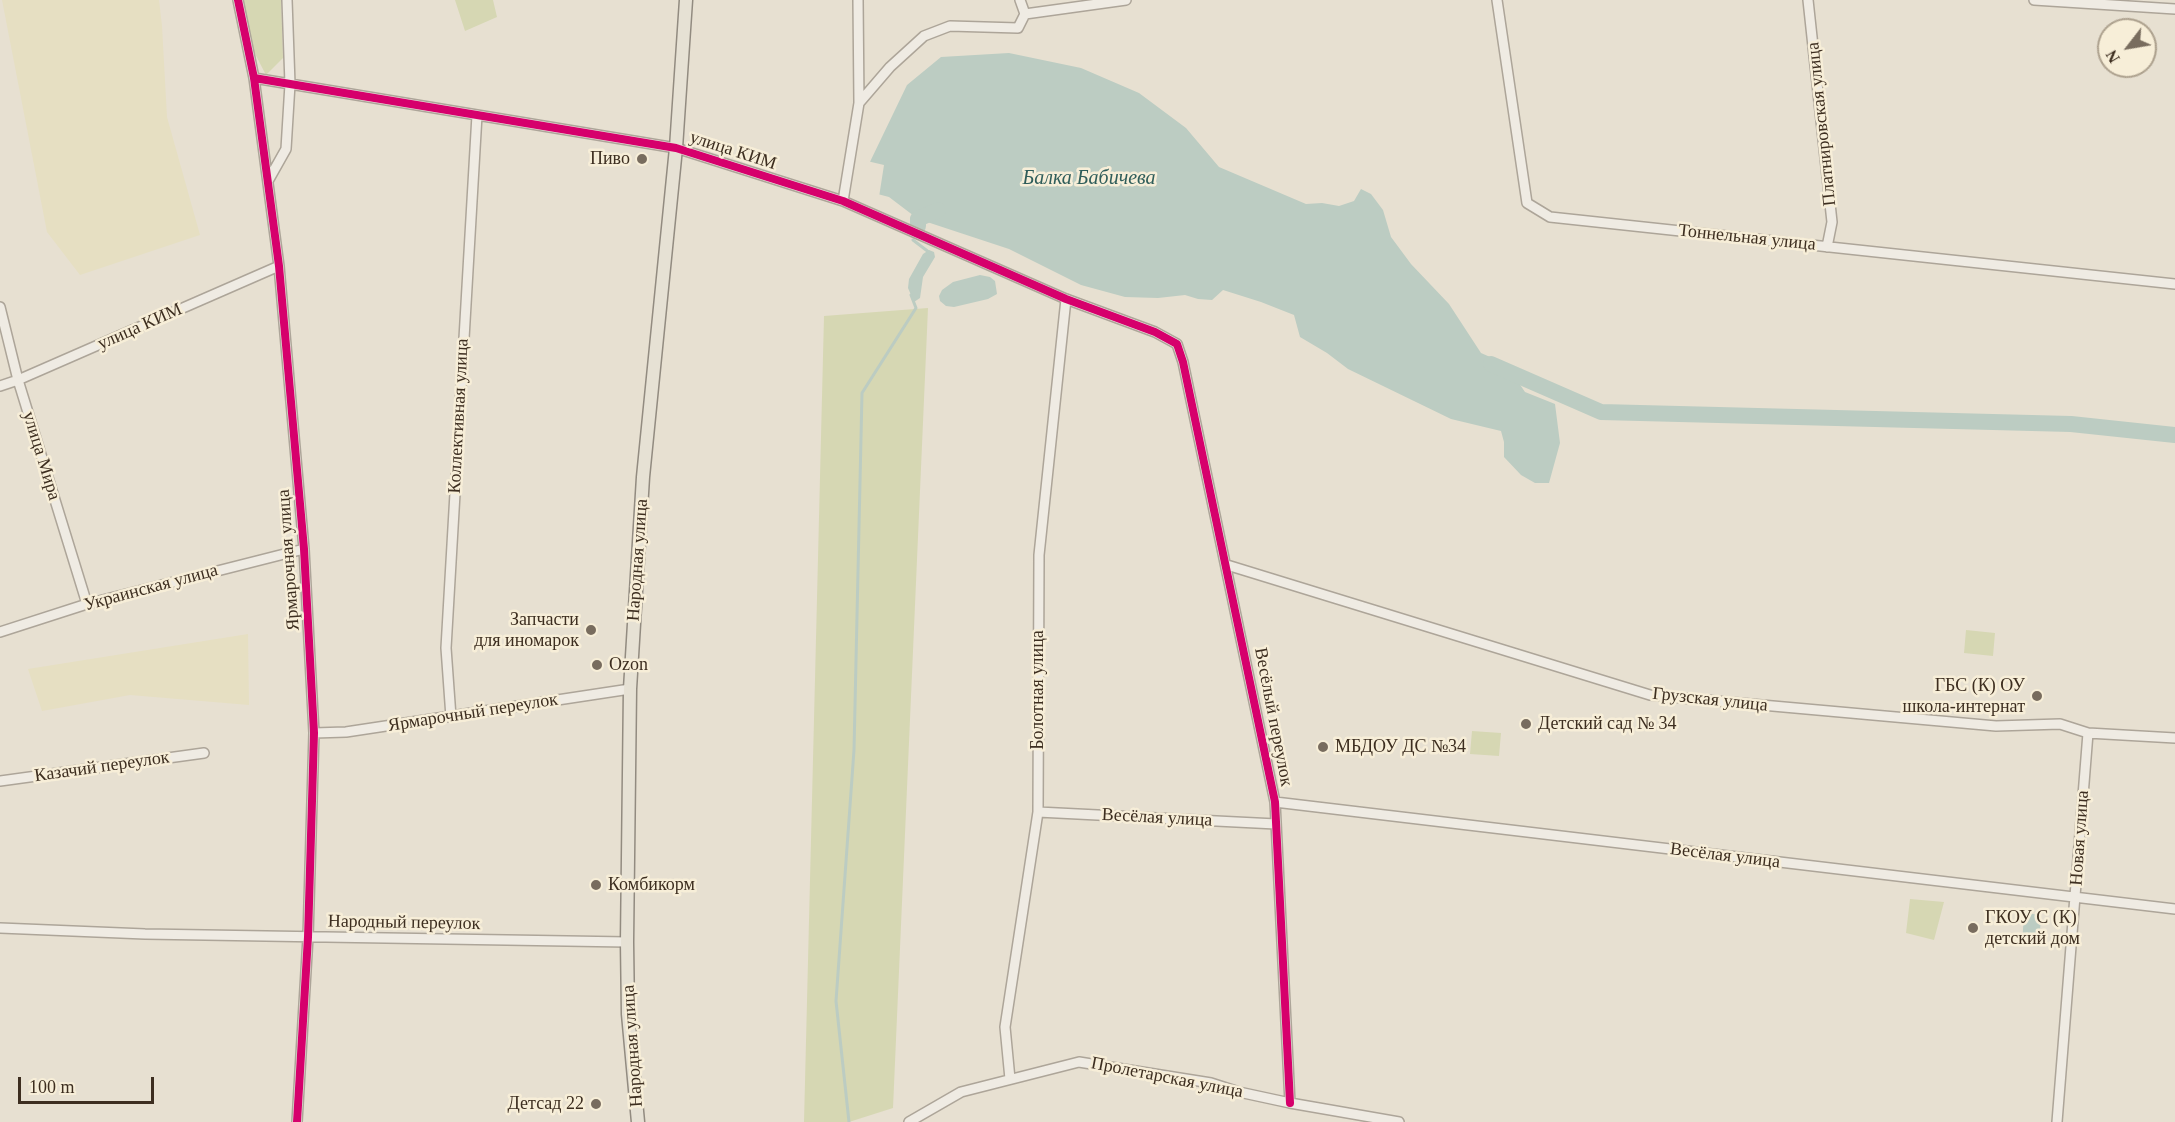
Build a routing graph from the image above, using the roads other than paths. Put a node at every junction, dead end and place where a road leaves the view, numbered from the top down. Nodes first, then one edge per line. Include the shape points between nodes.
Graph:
1 (238, 0) edge
2 (287, 0) edge
3 (686, 0) edge
4 (858, 0) edge
5 (1020, 0) edge
6 (1126, 0) edge
7 (1497, 0) edge
8 (1808, 0) edge
9 (2034, 0) edge
10 (2175, 9) edge
11 (1025, 14) junction
12 (254, 78) junction
13 (290, 84) junction
14 (859, 103) junction
15 (477, 115) junction
16 (676, 148) junction
17 (268, 181) junction
18 (843, 201) junction
19 (1827, 247) junction
20 (279, 266) junction
21 (2175, 284) edge
22 (1066, 299) junction
23 (0, 307) edge
24 (1177, 344) joint
25 (18, 381) junction
26 (0, 386) edge
27 (304, 549) junction
28 (1227, 565) junction
29 (87, 604) junction
30 (0, 632) edge
31 (630, 689) junction
32 (451, 717) junction
33 (314, 733) junction
34 (2088, 734) junction
35 (2175, 738) edge
36 (204, 753) dead end
37 (0, 781) edge
38 (1275, 802) junction
39 (1038, 812) junction
40 (1276, 825) junction
41 (2076, 897) junction
42 (2175, 909) edge
43 (0, 928) edge
44 (308, 937) junction
45 (627, 942) junction
46 (1010, 1079) junction
47 (1290, 1103) junction
48 (297, 1122) edge
49 (638, 1122) edge
50 (909, 1122) edge
51 (1399, 1122) edge
52 (2057, 1122) edge

1 - 12 street, Ярмарочная улица
2 - 13 street
3 - 16 main road, Народная улица
4 - 14 street
5 - 11 street
6 - 11 street
7 - 19 street, Тоннельная улица via 1527,203 1550,217
8 - 19 street, Платнировская улица via 1832,222
9 - 10 street
11 - 14 street via 1018,28 950,26 924,36
12 - 13 street, улица КИМ
12 - 17 street, Ярмарочная улица
13 - 15 street, улица КИМ
13 - 17 street via 286,149
14 - 18 street
15 - 16 street, улица КИМ
15 - 32 street, Коллективная улица via 446,648
16 - 18 street, улица КИМ
16 - 31 main road, Народная улица via 643,477
17 - 20 street, Ярмарочная улица
18 - 22 street, улица КИМ
19 - 21 street, Тоннельная улица
20 - 25 street, улица КИМ
20 - 27 street, Ярмарочная улица
22 - 24 street, улица КИМ
22 - 39 street, Болотная улица via 1039,555
23 - 25 street, улица Мира
24 - 28 street, Весёлый переулок
25 - 26 street, улица КИМ
25 - 29 street, улица Мира
27 - 29 street, Украинская улица
27 - 33 street, Ярмарочная улица
28 - 34 street, Грузская улица via 1650,695 1996,726 2060,724
28 - 38 street, Весёлый переулок
29 - 30 street, Украинская улица
31 - 32 street, Ярмарочный переулок
31 - 45 main road, Народная улица
32 - 33 street, Ярмарочный переулок
33 - 44 street, Ярмарочная улица
34 - 35 street, Грузская улица
34 - 41 street, Новая улица
36 - 37 street, Казачий переулок
38 - 40 street, Весёлый переулок
38 - 41 street, Весёлая улица
39 - 40 street, Весёлая улица
39 - 46 street, Болотная улица via 1005,1027
40 - 47 street, Весёлый переулок
41 - 42 street, Весёлая улица
41 - 52 street, Новая улица
43 - 44 street, Народный переулок
44 - 45 street, Народный переулок
44 - 48 street, Ярмарочная улица
45 - 49 main road, Народная улица via 628,1014
46 - 47 street, Пролетарская улица via 1079,1062 1211,1083
46 - 50 street, Пролетарская улица via 961,1092
47 - 51 street, Пролетарская улица

